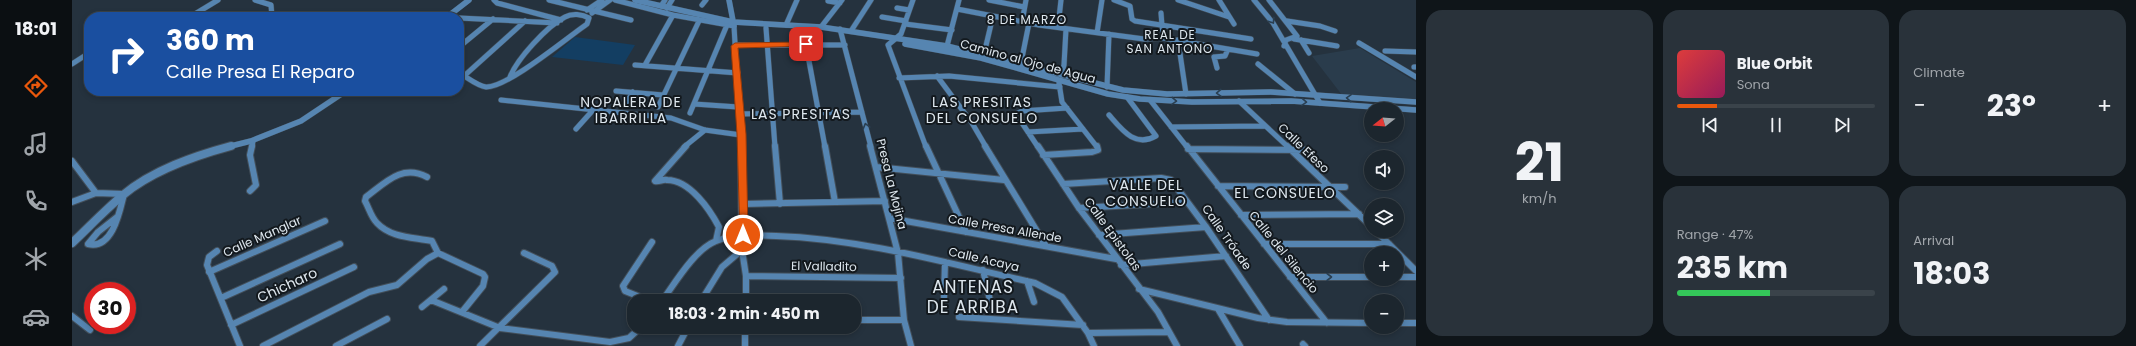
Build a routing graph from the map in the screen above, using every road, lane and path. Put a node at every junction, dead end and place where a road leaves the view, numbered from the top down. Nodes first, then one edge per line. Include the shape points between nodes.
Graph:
1 (218, 0) edge
2 (255, 0) edge
3 (469, 0) edge
4 (494, 0) edge
5 (549, 0) edge
6 (602, 0) edge
7 (610, 0) edge
8 (615, 0) edge
9 (635, 0) edge
10 (665, 0) edge
11 (672, 0) edge
12 (706, 0) edge
13 (729, 0) edge
14 (797, 0) edge
15 (871, 0) edge
16 (912, 0) edge
17 (953, 0) edge
18 (989, 0) edge
19 (1026, 0) edge
20 (1061, 0) edge
21 (1102, 0) edge
22 (1114, 0) edge
23 (1178, 0) edge
24 (1219, 0) edge
25 (1254, 0) edge
26 (1269, 0) edge
27 (828, 1) dead end
28 (841, 1) edge
29 (958, 1) edge
30 (702, 5) dead end
31 (661, 6) junction
32 (1024, 7) junction
33 (667, 8) junction
34 (897, 8) dead end
35 (957, 9) junction
36 (587, 10) junction
37 (909, 10) junction
38 (594, 11) junction
39 (198, 12) edge
40 (272, 12) edge
41 (453, 12) edge
42 (1161, 12) dead end
43 (581, 15) junction
44 (673, 15) junction
45 (588, 16) junction
46 (993, 16) junction
47 (464, 17) edge
48 (882, 17) dead end
49 (1230, 17) junction
50 (493, 19) junction
51 (631, 20) dead end
52 (525, 21) junction
53 (559, 21) junction
54 (699, 21) junction
55 (1287, 21) junction
56 (905, 22) junction
57 (1022, 22) junction
58 (1029, 23) junction
59 (733, 24) junction
60 (1234, 24) dead end
61 (786, 25) junction
62 (1162, 25) junction
63 (727, 26) junction
64 (822, 27) junction
65 (766, 28) junction
66 (1058, 28) junction
67 (1066, 29) junction
68 (850, 30) junction
69 (952, 30) junction
70 (840, 31) junction
71 (1335, 32) dead end
72 (1097, 33) junction
73 (1109, 34) junction
74 (1163, 38) junction
75 (1251, 39) dead end
76 (1294, 39) junction
77 (892, 40) junction
78 (1178, 40) junction
79 (1301, 40) junction
80 (464, 43) edge
81 (1359, 43) dead end
82 (806, 44) junction
83 (767, 45) junction
84 (845, 45) junction
85 (735, 46) junction
86 (947, 46) junction
87 (1284, 46) junction
88 (1337, 46) dead end
89 (1228, 48) junction
90 (1385, 50) dead end
91 (1416, 52) edge
92 (1309, 53) dead end
93 (984, 54) junction
94 (1257, 54) dead end
95 (84, 56) edge
96 (1021, 63) junction
97 (72, 64) edge
98 (1258, 64) dead end
99 (634, 65) dead end
100 (645, 65) junction
101 (676, 67) junction
102 (1217, 68) dead end
103 (707, 70) junction
104 (464, 73) edge
105 (738, 73) junction
106 (464, 76) edge
107 (937, 76) junction
108 (510, 77) junction
109 (1060, 77) junction
110 (1416, 77) edge
111 (899, 78) junction
112 (1060, 87) junction
113 (1107, 87) junction
114 (616, 91) dead end
115 (633, 92) junction
116 (1186, 94) junction
117 (1295, 94) junction
118 (663, 95) junction
119 (338, 96) edge
120 (1315, 96) junction
121 (1127, 97) junction
122 (501, 100) dead end
123 (1150, 100) junction
124 (1239, 101) junction
125 (1320, 102) junction
126 (1416, 102) edge
127 (626, 103) dead end
128 (694, 104) junction
129 (658, 107) dead end
130 (1067, 108) junction
131 (594, 109) junction
132 (738, 110) junction
133 (1416, 110) edge
134 (817, 112) junction
135 (862, 112) junction
136 (690, 113) dead end
137 (773, 113) junction
138 (1109, 115) dead end
139 (1265, 126) junction
140 (1172, 127) junction
141 (1083, 128) junction
142 (576, 129) dead end
143 (704, 130) junction
144 (1028, 132) junction
145 (741, 134) junction
146 (253, 140) junction
147 (1188, 149) junction
148 (1290, 149) junction
149 (1308, 150) dead end
150 (1043, 155) junction
151 (72, 161) edge
152 (876, 167) junction
153 (937, 173) junction
154 (427, 177) dead end
155 (1004, 180) junction
156 (1063, 184) junction
157 (1218, 186) junction
158 (1329, 187) junction
159 (1345, 187) dead end
160 (250, 191) dead end
161 (99, 193) junction
162 (124, 194) junction
163 (885, 201) junction
164 (72, 202) edge
165 (835, 202) junction
166 (1188, 202) junction
167 (743, 204) junction
168 (780, 204) junction
169 (1079, 208) junction
170 (1358, 214) junction
171 (1241, 215) junction
172 (117, 217) junction
173 (890, 218) junction
174 (1364, 220) edge
175 (325, 221) dead end
176 (1206, 227) junction
177 (966, 232) junction
178 (743, 235) junction
179 (1099, 235) junction
180 (1383, 238) edge
181 (716, 241) junction
182 (652, 242) dead end
183 (72, 243) edge
184 (340, 244) dead end
185 (1264, 244) junction
186 (1389, 244) junction
187 (1046, 246) junction
188 (742, 250) junction
189 (217, 251) dead end
190 (438, 253) junction
191 (524, 253) dead end
192 (898, 253) junction
193 (1226, 256) junction
194 (945, 262) junction
195 (1119, 262) junction
196 (354, 267) dead end
197 (208, 269) junction
198 (983, 270) junction
199 (1416, 271) edge
200 (746, 276) junction
201 (1290, 277) junction
202 (1364, 277) edge
203 (1404, 277) edge
204 (1416, 277) edge
205 (901, 278) junction
206 (1027, 282) junction
207 (444, 289) dead end
208 (1139, 289) junction
209 (632, 294) edge
210 (668, 294) edge
211 (705, 294) edge
212 (746, 294) edge
213 (944, 297) dead end
214 (221, 298) junction
215 (432, 300) junction
216 (1034, 302) dead end
217 (991, 305) dead end
218 (422, 307) dead end
219 (1218, 309) junction
220 (462, 312) junction
221 (72, 316) edge
222 (959, 317) dead end
223 (387, 319) dead end
224 (861, 320) edge
225 (904, 320) junction
226 (1270, 320) junction
227 (1328, 323) junction
228 (1364, 323) edge
229 (1404, 323) edge
230 (1416, 323) edge
231 (84, 325) edge
232 (231, 326) junction
233 (1083, 326) junction
234 (500, 328) junction
235 (1169, 332) junction
236 (1088, 333) junction
237 (633, 334) edge
238 (684, 334) edge
239 (745, 334) edge
240 (240, 346) edge
241 (263, 346) edge
242 (336, 346) edge
243 (480, 346) edge
244 (678, 346) edge
245 (745, 346) edge
246 (912, 346) edge
247 (1094, 346) edge
248 (1177, 346) edge
249 (1240, 346) edge

1 - 39 street
2 - 40 street via 271,5
3 - 41 street
4 - 53 street
5 - 36 street
6 - 36 street
7 - 38 street
8 - 44 street, Camino al Ojo de Agua
9 - 31 street
10 - 31 street
11 - 33 street
12 - 30 street
13 - 59 street
14 - 61 street
15 - 68 street
16 - 37 street
17 - 29 street
18 - 32 street
19 - 32 street
20 - 66 street
21 - 72 street
22 - 62 street via 1130,6 1132,19 1135,21
23 - 49 street
24 - 49 street
25 -> 87 street via 1273,23
26 - 55 street
27 - 28 street
28 - 64 street
29 - 35 street
31 - 33 street
32 - 57 street
33 - 59 street
34 - 37 street
35 - 46 street
35 - 69 street
36 - 38 street
36 - 43 street
37 - 56 street
38 - 45 street
38 - 51 street
42 - 62 street
43 - 45 street
43 - 53 street
44 - 54 street, Camino al Ojo de Agua
44 - 100 street
45 - 108 street via 589,22
46 - 57 street
46 - 93 street
47 - 50 street
48 - 56 street
49 - 60 street
50 - 52 street
50 - 80 street
52 - 53 street
52 - 104 street
53 - 108 street via 518,62
54 - 63 street, Camino al Ojo de Agua
54 - 101 street
55 - 71 street via 1320,26
55 - 76 street via 1297,36
56 - 69 street
56 - 77 street via 901,34
57 - 58 street
58 - 66 street
58 - 96 street
59 - 61 street, Camino al Ojo de Agua
59 - 63 street, Camino al Ojo de Agua
59 - 65 street, Camino al Ojo de Agua
59 - 85 street
61 - 64 street, Camino al Ojo de Agua
62 - 74 street
62 - 75 street
63 - 103 street
64 - 70 street, Camino al Ojo de Agua
65 - 70 street, Camino al Ojo de Agua
65 - 83 street
66 - 67 street
67 - 72 street
67 - 109 street via 1064,65
68 - 70 street, Camino al Ojo de Agua
68 - 77 street, Camino al Ojo de Agua
69 - 86 street
70 - 77 street, Camino al Ojo de Agua
70 - 84 street, Presa La Mojina
72 - 73 street
73 - 74 street via 1144,39
73 - 113 street
74 - 78 street
76 - 79 street
76 - 87 street via 1286,40
77 - 86 street, Camino al Ojo de Agua
77 - 109 street, Camino al Ojo de Agua
77 - 111 street via 888,45
78 - 89 street
78 - 116 street
79 - 88 street
79 - 92 street
81 - 110 street
82 - 83 street
82 - 84 street
82 - 134 street
83 - 85 street
83 - 137 street
84 - 135 street, Presa La Mojina
85 - 105 street
86 - 93 street, Camino al Ojo de Agua
87 - 120 street
89 - 94 street
89 - 102 street via 1225,56 1214,57
90 - 91 street
93 - 96 street, Camino al Ojo de Agua
95 - 97 street
96 - 109 street, Camino al Ojo de Agua
98 - 117 street
99 - 100 street
100 - 101 street
101 - 103 street
101 - 118 street
103 - 105 street
103 - 128 street
105 - 132 street
106 - 108 street via 488,87
107 - 111 street
107 - 112 street
107 - 155 street via 972,123
109 - 112 street
109 - 113 street, Camino al Ojo de Agua
109 - 121 street, Camino al Ojo de Agua via 1108,94
111 - 153 street
112 - 130 street via 1060,96
113 - 116 street, Camino al Ojo de Agua via 1146,93
114 - 115 street
115 - 118 street
115 - 127 street
117 -> 116 street, Camino al Ojo de Agua
117 - 120 street, Camino al Ojo de Agua
118 - 129 street
119 - 146 street via 301,121
120 - 125 street
126 -> 120 street, Camino al Ojo de Agua
121 - 123 street, Camino al Ojo de Agua
121 - 138 street via 1156,136 1148,140 1131,138
122 - 131 street
123 -> 124 street, Camino al Ojo de Agua
123 - 140 street, Calle del Silencio
124 -> 125 street, Camino al Ojo de Agua
124 - 139 street, Calle Efeso
125 - 133 street, Camino al Ojo de Agua
128 - 132 street
128 - 136 street
130 - 141 street
130 - 144 street, Calle Epistolas via 1016,113
131 - 142 street
131 - 143 street via 671,118
132 - 137 street
132 - 145 street
134 - 135 street
134 - 137 street
134 - 165 street
152 -> 135 street, Presa La Mojina
137 - 168 street
139 - 140 street
139 - 148 street, Calle Efeso
140 - 147 street, Calle del Silencio
141 - 144 street
141 - 150 street via 1098,150
143 - 145 street
143 - 181 street via 680,150 655,181 669,179 692,191 707,206 719,227
144 - 150 street, Calle Epistolas
145 - 167 street
146 - 160 street via 250,155 256,185
146 - 162 street via 207,152 182,162 153,175
147 - 148 street
147 - 157 street, Calle del Silencio
148 - 149 street
148 - 158 street, Calle Efeso
150 - 156 street, Calle Epistolas
151 - 161 street
152 - 153 street
152 - 163 street, Presa La Mojina
153 - 155 street
153 - 177 street
154 - 190 street via 414,171 407,172 366,197 365,201 377,223 390,233 432,241
155 - 187 street
156 - 166 street, Calle Tróade via 1166,178 1174,183
156 - 169 street, Calle Epistolas
157 - 158 street
157 - 171 street, Calle del Silencio
158 - 159 street
158 - 170 street, Calle Efeso
161 - 162 street
161 - 164 street
162 - 172 street
162 - 183 street
163 - 165 street
163 - 173 street, Presa La Mojina
165 - 168 street
166 - 169 street
166 - 176 street, Calle Tróade
167 - 168 street
167 - 178 street
169 - 179 street, Calle Epistolas
170 - 171 street
170 - 174 street, Calle Efeso
171 - 185 street, Calle del Silencio
172 - 172 street via 94,237 88,244 106,240 113,234
173 - 177 street, Calle Presa Allende
173 - 192 street, Presa La Mojina
175 - 197 street, Calle Manglar
176 - 179 street
176 - 193 street, Calle Tróade
177 - 187 street, Calle Presa Allende
178 - 181 street, Calle Acaya via 730,240
178 - 188 street
178 - 192 street, Calle Acaya via 833,239
179 - 195 street, Calle Epistolas
180 - 186 street
181 - 210 street via 698,256
182 - 209 street via 623,286 625,291
184 - 214 street
185 - 186 street
185 - 201 street, Calle del Silencio
186 - 199 street
187 - 195 street, Calle Presa Allende
188 - 200 street
188 - 211 street via 722,268
189 - 197 street via 209,257
190 - 220 street via 485,277 483,286
190 - 241 street via 427,259 397,285 369,292
191 - 234 street via 552,266 555,272
192 - 194 street, Calle Acaya
192 - 205 street, Presa La Mojina
193 - 195 street, Calle Presa Allende
193 - 226 street, Calle Tróade
194 - 198 street, Calle Acaya
194 - 213 street
195 - 208 street, Calle Epistolas
196 - 232 street, Chicharo
197 - 214 street
198 - 206 street, Calle Acaya
198 - 217 street
200 - 205 street, El Valladito
200 - 212 street
201 -> 202 street
201 - 227 street, Calle del Silencio
203 - 204 street
205 - 225 street, Presa La Mojina
206 - 216 street
206 - 233 street, Calle Acaya via 1062,297
207 - 215 street
208 - 219 street
208 - 235 street, Calle Epistolas via 1158,312
214 - 232 street
215 - 218 street
215 - 220 street
219 - 226 street
219 - 249 street
220 - 234 street
221 - 231 street
222 - 233 street
223 - 242 street
224 - 225 street
225 - 246 street, Presa La Mojina
226 - 227 street
227 - 228 street
229 - 230 street
232 - 240 street
233 - 236 street
234 - 237 street via 610,342 629,338
234 - 243 street
235 - 236 street
235 - 248 street, Calle Epistolas
236 - 247 street
238 - 244 street
239 - 245 street

